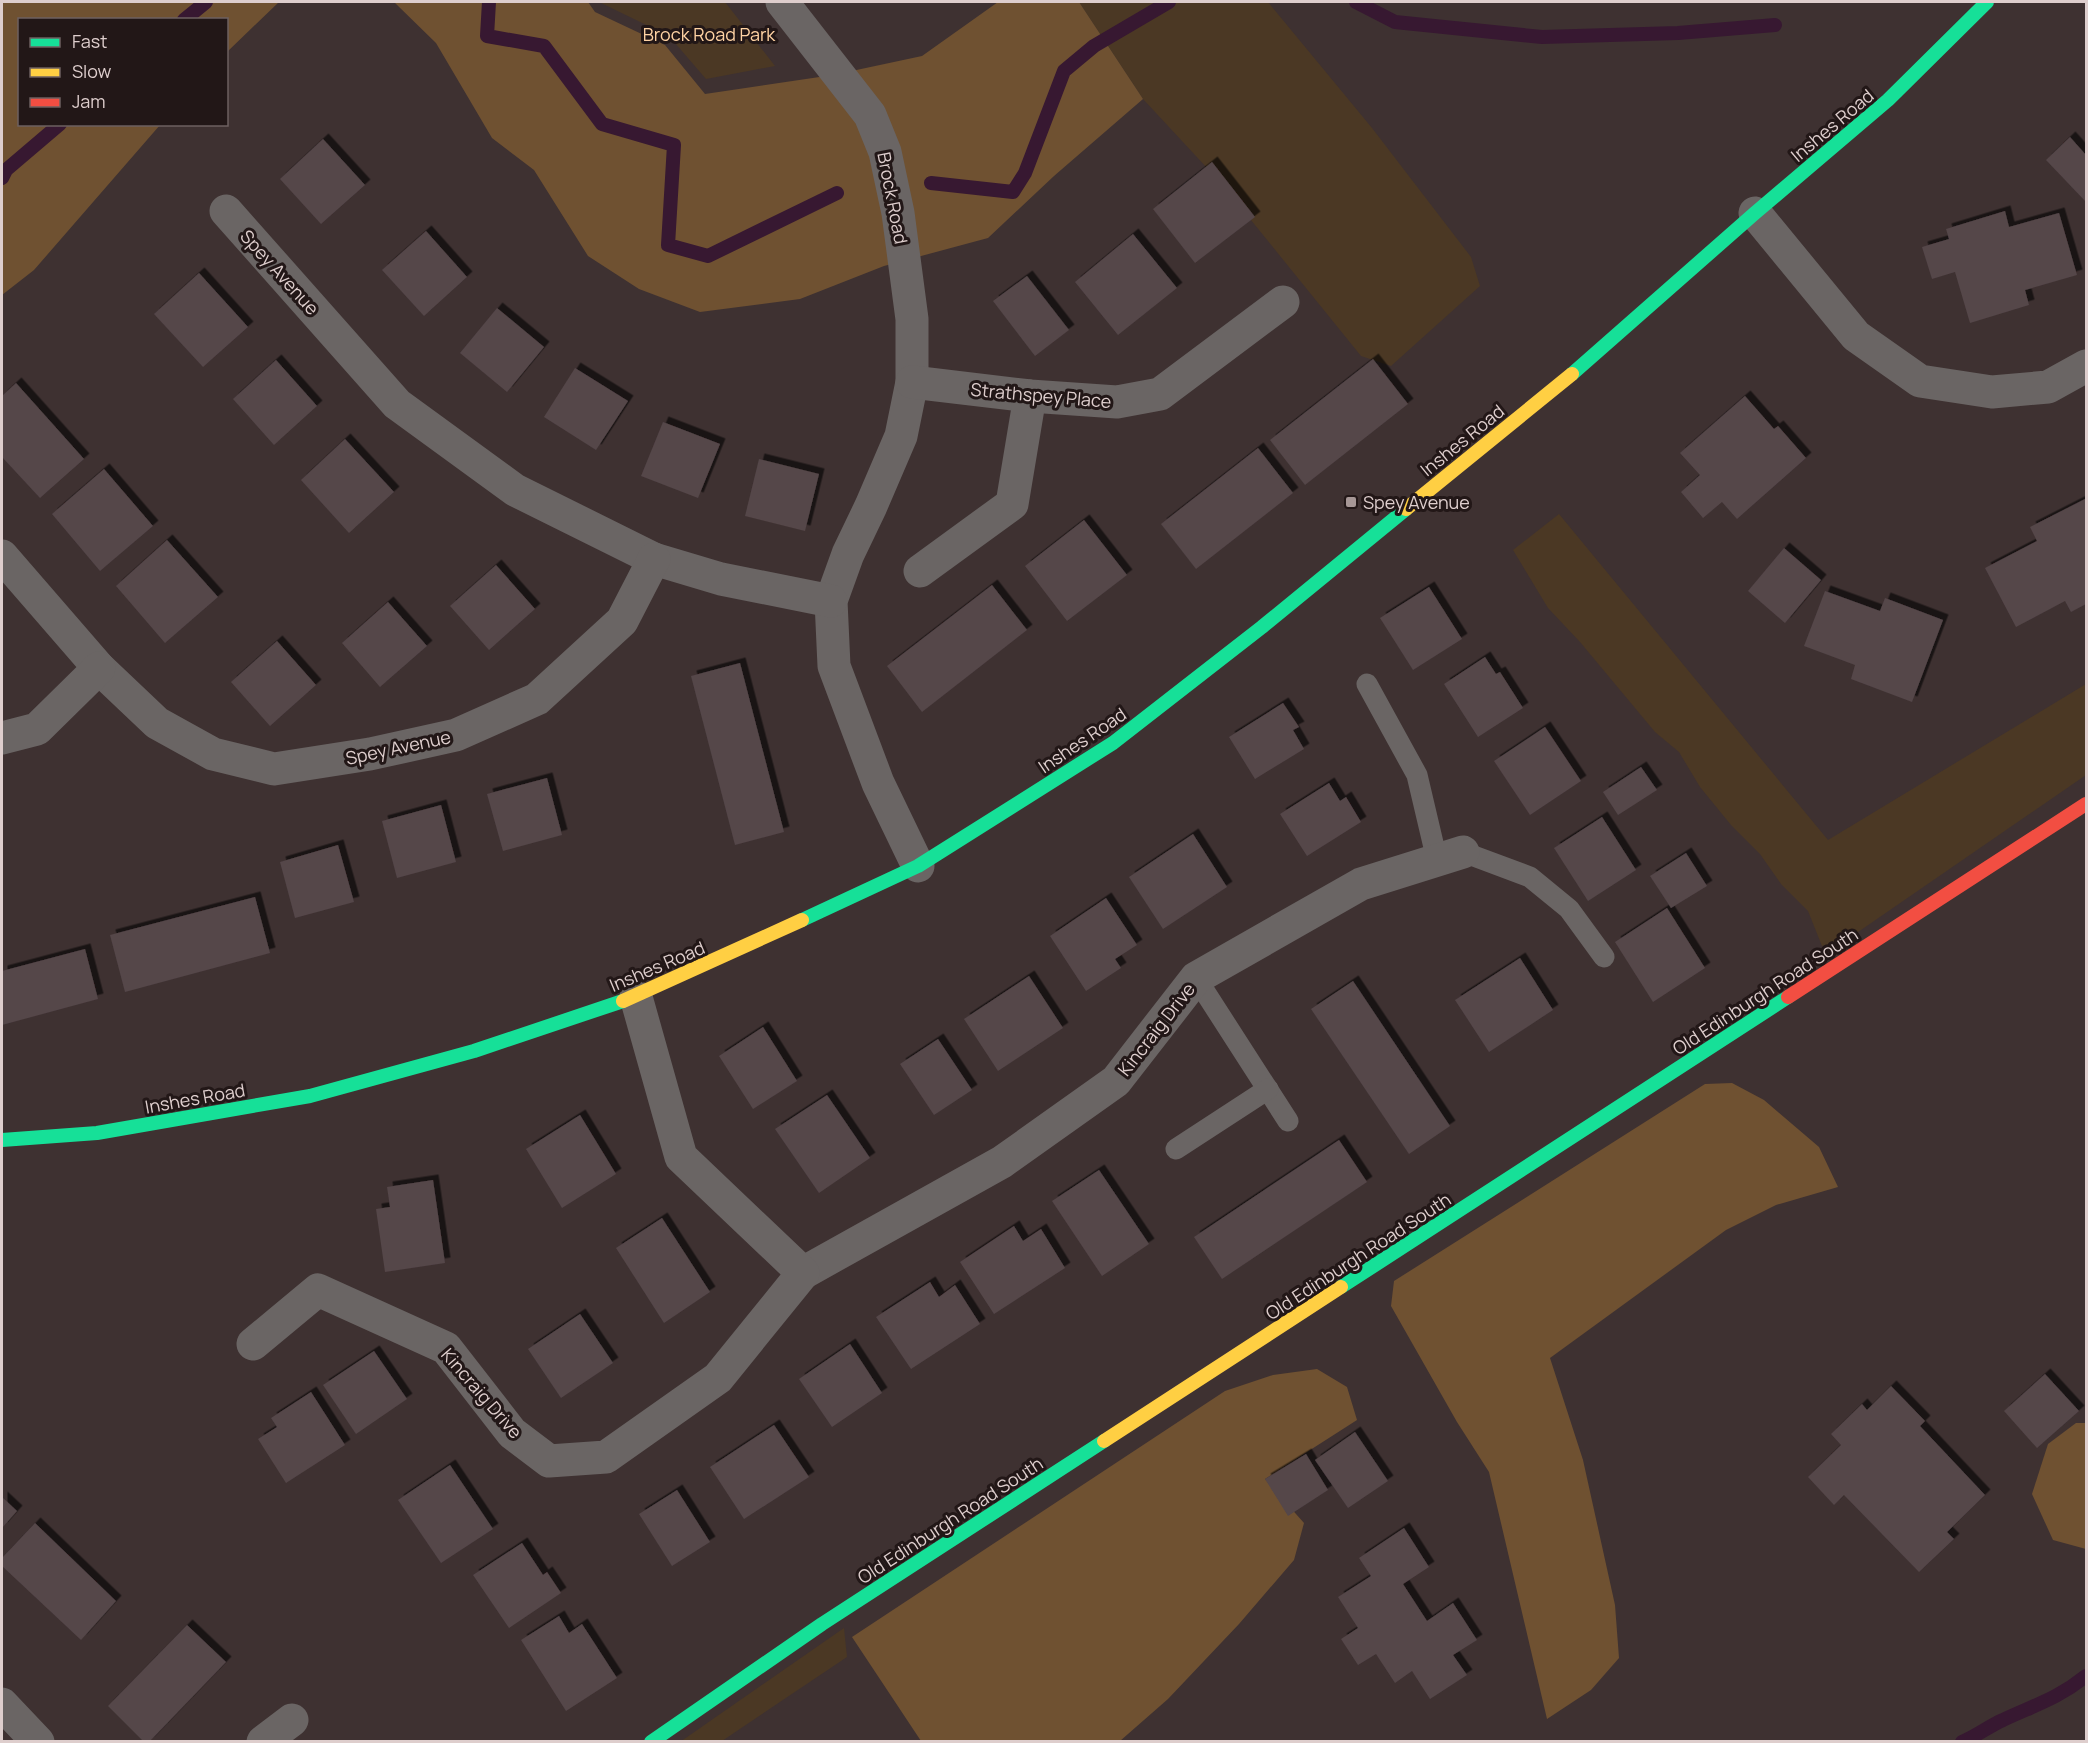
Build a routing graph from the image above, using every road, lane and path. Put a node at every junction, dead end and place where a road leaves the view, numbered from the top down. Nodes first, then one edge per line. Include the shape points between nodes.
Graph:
1 (782, 2) edge
2 (1987, 2) edge
3 (226, 211) dead end
4 (1755, 213) junction
5 (1283, 302) dead end
6 (2086, 366) edge
7 (912, 382) junction
8 (1030, 396) junction
9 (2, 556) edge
10 (654, 559) junction
11 (920, 571) dead end
12 (831, 601) junction
13 (99, 668) junction
14 (1367, 684) dead end
15 (2, 738) edge
16 (2086, 804) edge
17 (1450, 856) junction
18 (918, 866) junction
19 (1604, 957) dead end
20 (1196, 978) junction
21 (636, 997) junction
22 (1268, 1089) junction
23 (1288, 1121) dead end
24 (2, 1140) edge
25 (1176, 1149) dead end
26 (802, 1273) junction
27 (253, 1344) dead end
28 (2, 1704) edge
29 (292, 1720) dead end
30 (38, 1742) edge
31 (263, 1742) edge
32 (651, 1742) edge

1 - 7 street, Brock Road via 870,116 885,152 898,213 912,319
2 - 4 street, Inshes Road via 1888,100
3 - 10 street, Spey Avenue via 397,404 515,490
4 - 6 street via 1856,336 1920,381 1992,392 2048,387
4 - 18 street, Inshes Road via 1591,358 1244,642 1113,743
5 - 8 street, Strathspey Place via 1160,394 1117,402
7 - 8 street, Strathspey Place
7 - 12 street, Brock Road via 901,436
8 - 11 street via 1012,504
9 - 13 street, Spey Avenue
10 - 12 street, Spey Avenue via 721,579
10 - 13 street, Spey Avenue via 622,621 537,699 456,735 370,754 274,769 213,754 157,723
12 - 18 street via 834,666 878,783
13 - 15 street via 37,729
14 - 17 lane via 1417,776
16 - 32 street, Old Edinburgh Road South via 842,1611
17 - 19 lane via 1530,877 1569,909
17 - 20 street, Kincraig Drive via 1361,884
18 - 21 street, Inshes Road
20 - 22 lane
20 - 26 street, Kincraig Drive via 1116,1081 1002,1162
21 - 24 street, Inshes Road via 474,1051 310,1096 97,1132
21 - 26 street via 681,1157
22 - 23 lane
22 - 25 lane
26 - 27 street, Kincraig Drive via 718,1378 606,1457 549,1461 512,1432 446,1348 318,1290
28 - 30 street
29 - 31 street

